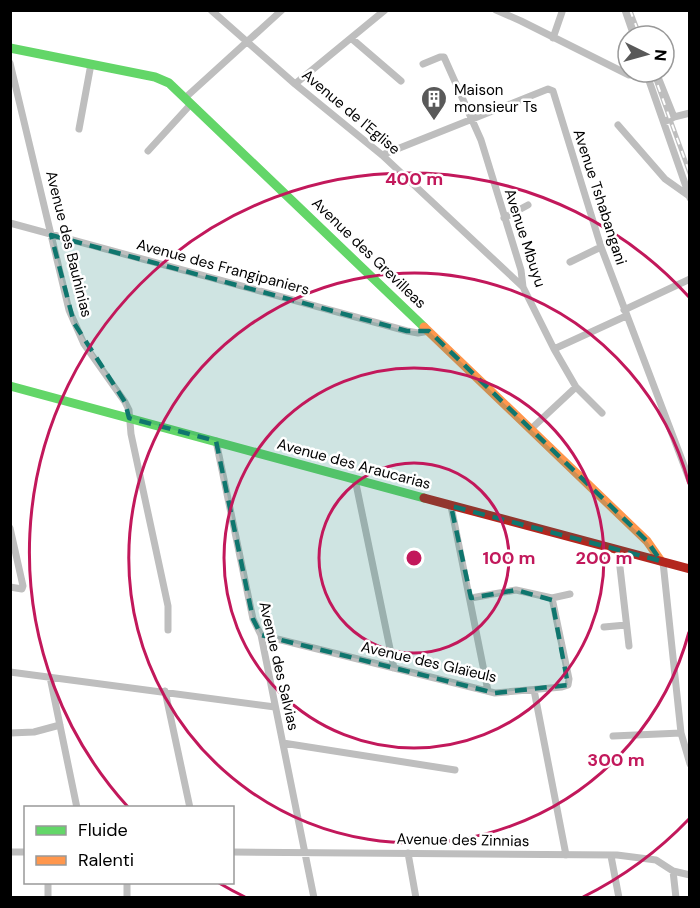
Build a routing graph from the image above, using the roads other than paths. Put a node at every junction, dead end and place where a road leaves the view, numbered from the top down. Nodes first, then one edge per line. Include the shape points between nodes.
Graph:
1 (210, 10) edge
2 (282, 10) edge
3 (385, 10) edge
4 (496, 10) edge
5 (562, 12) edge
6 (351, 38) junction
7 (553, 38) junction
8 (247, 42) junction
9 (10, 48) edge
10 (10, 63) edge
11 (91, 64) junction
12 (423, 64) dead end
13 (616, 69) edge
14 (401, 81) dead end
15 (295, 84) junction
16 (651, 84) edge
17 (661, 84) edge
18 (188, 101) junction
19 (690, 113) edge
20 (674, 117) junction
21 (473, 118) junction
22 (664, 122) junction
23 (618, 125) dead end
24 (79, 129) dead end
25 (148, 152) dead end
26 (382, 155) junction
27 (689, 197) edge
28 (528, 206) dead end
29 (504, 218) junction
30 (10, 223) edge
31 (51, 235) junction
32 (601, 247) junction
33 (570, 262) dead end
34 (690, 279) edge
35 (524, 287) junction
36 (625, 313) junction
37 (429, 331) junction
38 (554, 349) junction
39 (10, 386) edge
40 (576, 387) junction
41 (602, 413) dead end
42 (129, 418) junction
43 (531, 429) junction
44 (216, 441) junction
45 (355, 479) junction
46 (690, 481) edge
47 (451, 506) junction
48 (10, 528) edge
49 (618, 550) junction
50 (662, 562) junction
51 (690, 569) edge
52 (10, 587) edge
53 (570, 594) dead end
54 (471, 598) junction
55 (552, 598) junction
56 (627, 625) junction
57 (604, 627) dead end
58 (168, 630) dead end
59 (261, 635) junction
60 (629, 646) dead end
61 (394, 668) junction
62 (10, 672) edge
63 (50, 677) junction
64 (534, 690) junction
65 (165, 691) junction
66 (488, 691) junction
67 (275, 707) junction
68 (60, 725) junction
69 (10, 733) edge
70 (681, 733) junction
71 (613, 736) dead end
72 (283, 743) junction
73 (689, 761) edge
74 (455, 770) dead end
75 (77, 806) edge
76 (190, 806) edge
77 (234, 852) edge
78 (305, 852) junction
79 (408, 853) junction
80 (566, 855) junction
81 (611, 855) junction
82 (673, 871) junction
83 (690, 875) edge
84 (314, 897) edge
85 (416, 897) edge
86 (619, 897) edge
87 (676, 897) edge

1 - 8 street, Avenue de l'Eglise
2 - 8 street
3 - 6 street
4 - 7 street
5 - 7 street
6 - 14 street
6 - 15 street
7 - 13 street
8 - 15 street, Avenue de l'Eglise
8 - 18 street
9 - 11 street, Avenue des Grevilleas
10 - 31 street, Avenue des Bauhinias
11 - 18 street, Avenue des Grevilleas via 160,78
11 - 24 street
12 - 21 street, Avenue Mbuyu via 444,57
15 - 26 street, Avenue de l'Eglise
16 - 22 street
17 - 20 street
18 - 25 street
18 - 37 street, Avenue des Grevilleas
19 - 20 street
20 - 22 street
21 - 26 street, Avenue Tshabangani
21 - 29 street, Avenue Mbuyu
21 - 32 street, Avenue Tshabangani via 548,89 553,92
22 - 27 street
23 - 27 street via 665,179
26 - 35 street, Avenue de l'Eglise
28 - 29 street
29 - 35 street, Avenue Mbuyu
30 - 31 street, Avenue des Frangipaniers
31 - 37 street, Avenue des Frangipaniers via 407,331
31 - 42 street, Avenue des Bauhinias via 74,323 125,402
32 - 33 street
32 - 36 street, Avenue Tshabangani
34 - 36 street
35 - 38 street, Avenue Mbuyu
36 - 38 street
36 - 46 street, Avenue Tshabangani
37 - 43 street, Avenue des Grevilleas
38 - 40 street, Avenue Mbuyu
39 - 42 street, Avenue des Araucarias
40 - 41 street, Avenue Mbuyu
40 - 43 street
42 - 44 street, Avenue des Araucarias
42 - 58 street, Avenue des Bauhinias via 168,606
43 - 50 street, Avenue des Grevilleas via 647,541
44 - 45 street, Avenue des Araucarias
44 - 59 street, Avenue des Salvias via 253,619
45 - 47 street, Avenue des Araucarias
45 - 61 street
47 - 49 street, Avenue des Araucarias
47 - 54 street
48 - 52 street via 23,587
49 - 50 street, Avenue des Araucarias
49 - 56 street
50 - 51 street, Avenue des Araucarias
50 - 70 street
53 - 55 street
54 - 55 street via 516,590
54 - 66 street
55 - 64 street, Avenue des Glaïeuls via 569,682 565,687
56 - 57 street
56 - 60 street
59 - 61 street, Avenue des Glaïeuls
59 - 67 street, Avenue des Salvias
61 - 66 street, Avenue des Glaïeuls
62 - 63 street
63 - 65 street
63 - 68 street
64 - 66 street, Avenue des Glaïeuls
64 - 80 street
65 - 67 street
65 - 76 street
67 - 72 street, Avenue des Salvias
68 - 69 street
68 - 75 street
70 - 71 street
70 - 73 street
72 - 74 street
72 - 78 street, Avenue des Salvias
77 - 78 street, Avenue des Zinnias
78 - 79 street, Avenue des Zinnias
78 - 84 street, Avenue des Salvias
79 - 80 street, Avenue des Zinnias
79 - 85 street
80 - 81 street, Avenue des Zinnias
81 - 82 street, Avenue des Zinnias via 646,858
81 - 86 street
82 - 83 street, Avenue des Zinnias
82 - 87 street

